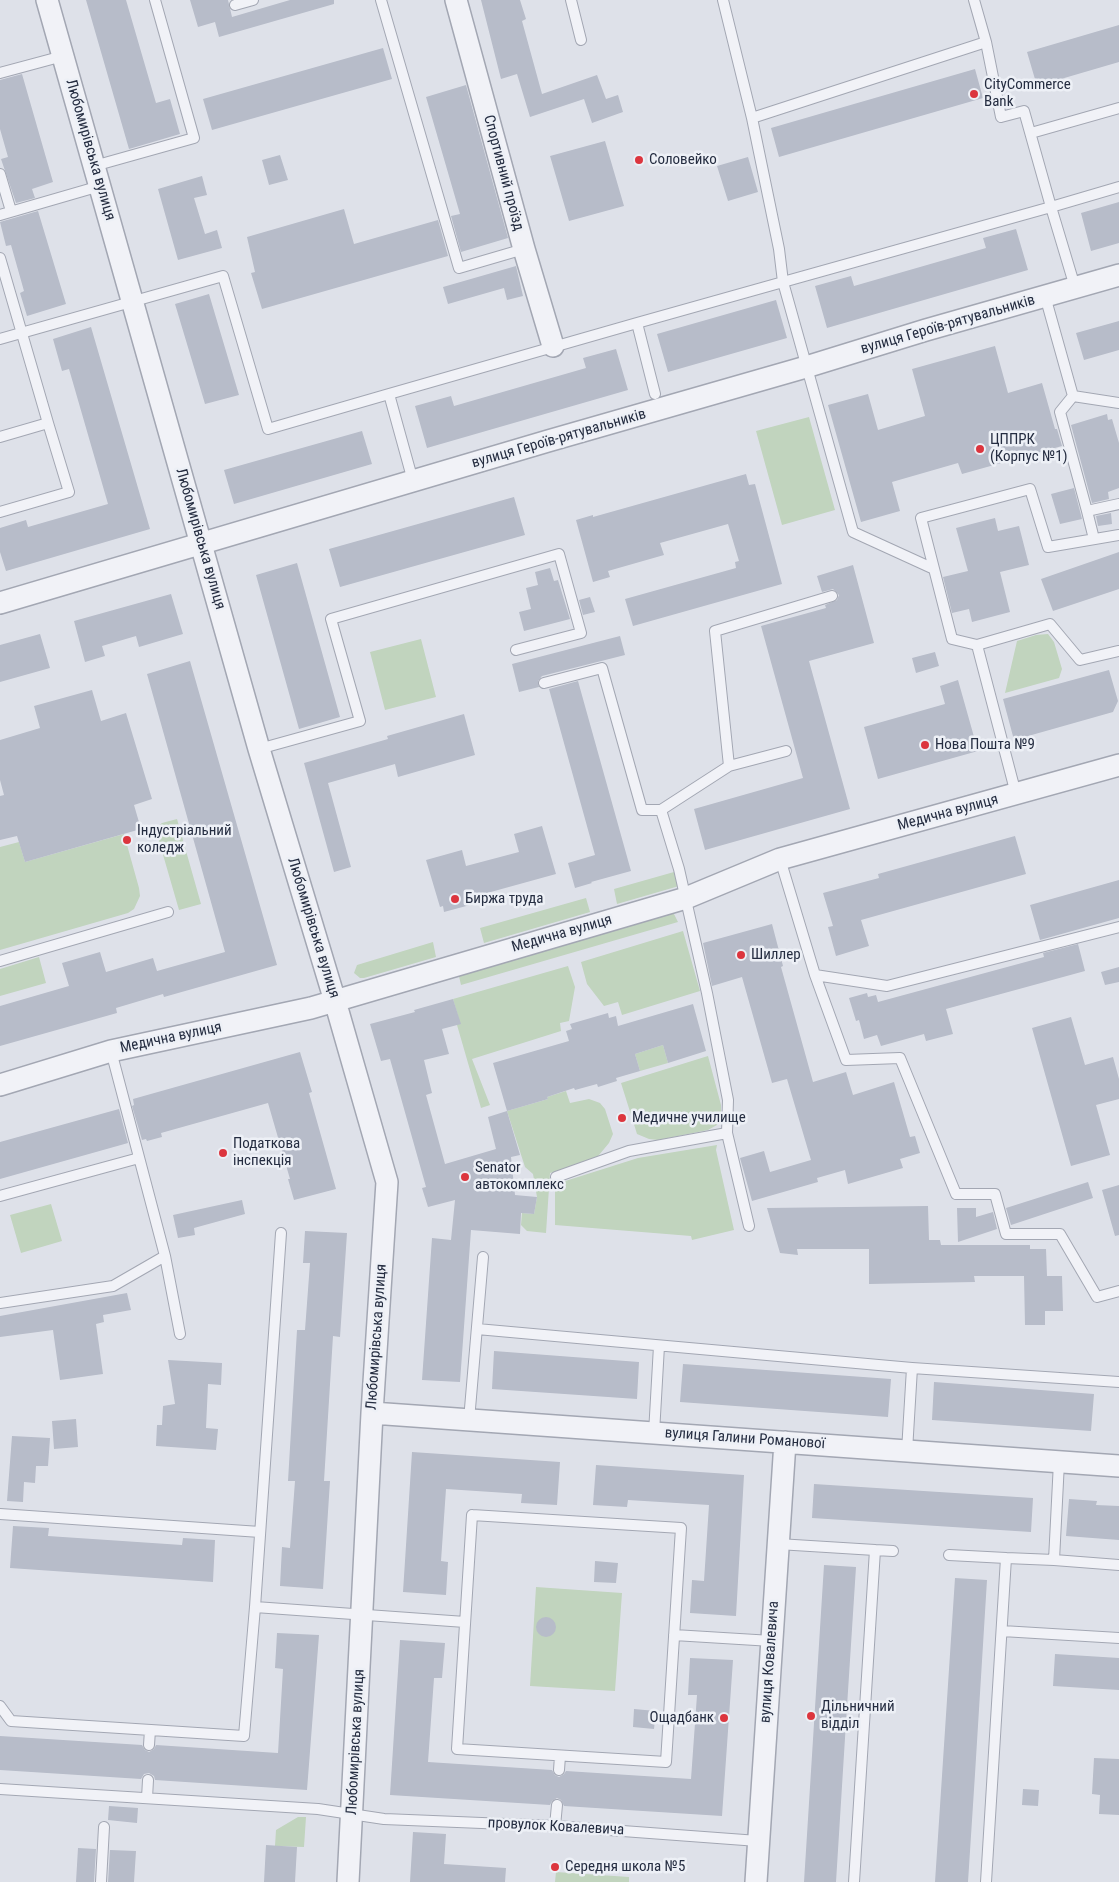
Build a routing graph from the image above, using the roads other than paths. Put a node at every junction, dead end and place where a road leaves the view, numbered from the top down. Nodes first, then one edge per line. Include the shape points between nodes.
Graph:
1 (47, 0) edge
2 (155, 0) edge
3 (252, 0) edge
4 (381, 0) edge
5 (456, 0) edge
6 (571, 0) edge
7 (723, 0) edge
8 (974, 0) edge
9 (235, 5) dead end
10 (581, 40) dead end
11 (986, 42) junction
12 (63, 56) junction
13 (0, 73) edge
14 (1119, 108) edge
15 (752, 118) junction
16 (1031, 133) junction
17 (0, 174) edge
18 (97, 176) junction
19 (1119, 188) edge
20 (1051, 207) junction
21 (11, 211) junction
22 (0, 214) edge
23 (524, 249) junction
24 (0, 258) edge
25 (1119, 275) edge
26 (783, 282) junction
27 (1076, 288) junction
28 (1045, 296) junction
29 (133, 301) junction
30 (637, 323) junction
31 (22, 333) junction
32 (0, 340) edge
33 (553, 346) junction
34 (806, 367) junction
35 (389, 394) junction
36 (655, 394) dead end
37 (1072, 396) junction
38 (1119, 403) edge
39 (48, 422) junction
40 (0, 437) edge
41 (413, 481) junction
42 (1119, 504) edge
43 (1086, 511) junction
44 (0, 512) edge
45 (1119, 536) edge
46 (1094, 540) junction
47 (202, 544) junction
48 (934, 569) junction
49 (832, 596) dead end
50 (0, 603) edge
51 (977, 645) junction
52 (516, 650) dead end
53 (1119, 651) edge
54 (544, 683) dead end
55 (259, 749) junction
56 (786, 751) dead end
57 (1119, 765) edge
58 (729, 766) junction
59 (1016, 794) junction
60 (662, 810) junction
61 (780, 859) junction
62 (686, 898) junction
63 (168, 912) dead end
64 (1119, 927) edge
65 (0, 961) edge
66 (815, 974) junction
67 (335, 1001) junction
68 (111, 1051) junction
69 (0, 1085) edge
70 (727, 1133) junction
71 (139, 1158) junction
72 (556, 1177) dead end
73 (0, 1196) edge
74 (750, 1226) dead end
75 (281, 1233) dead end
76 (164, 1256) junction
77 (483, 1257) dead end
78 (1119, 1291) edge
79 (0, 1303) edge
80 (477, 1329) junction
81 (180, 1334) dead end
82 (658, 1346) junction
83 (912, 1368) junction
84 (1119, 1382) edge
85 (372, 1413) junction
86 (469, 1420) junction
87 (654, 1433) junction
88 (785, 1442) junction
89 (907, 1451) junction
90 (1059, 1462) junction
91 (1119, 1466) edge
92 (0, 1514) edge
93 (260, 1532) junction
94 (778, 1544) junction
95 (875, 1550) junction
96 (893, 1551) dead end
97 (950, 1555) dead end
98 (1006, 1558) junction
99 (1054, 1560) junction
100 (1119, 1565) edge
101 (255, 1607) junction
102 (361, 1616) junction
103 (465, 1622) junction
104 (1002, 1631) junction
105 (674, 1635) junction
106 (1119, 1638) edge
107 (772, 1642) junction
108 (0, 1706) edge
109 (150, 1730) junction
110 (149, 1745) dead end
111 (560, 1756) junction
112 (559, 1770) dead end
113 (148, 1780) dead end
114 (0, 1789) edge
115 (147, 1798) junction
116 (557, 1806) dead end
117 (353, 1815) junction
118 (555, 1826) junction
119 (104, 1827) dead end
120 (758, 1841) junction
121 (100, 1882) edge
122 (348, 1882) edge
123 (756, 1882) edge
124 (854, 1882) edge
125 (986, 1882) edge

1 - 12 street, Любомирівська вулиця
2 - 18 lane via 194,138
3 - 9 lane
4 - 23 lane via 458,268
5 - 23 street, Спортивний проїзд
6 - 10 lane
7 - 15 lane
8 - 11 lane
11 - 15 lane
11 - 16 lane via 1001,117 1024,111
12 - 13 lane
12 - 18 street, Любомирівська вулиця
14 - 16 lane
15 - 26 lane
16 - 20 lane
17 - 21 lane
18 - 21 lane
18 - 29 street, Любомирівська вулиця
19 - 20 lane
20 - 26 lane
20 - 27 lane
21 - 22 lane
23 - 33 street, Спортивний проїзд
24 - 31 lane
25 - 27 street, вулиця Героїв-рятувальників
26 - 30 lane
26 - 34 lane
27 - 28 street, вулиця Героїв-рятувальників
28 - 34 street, вулиця Героїв-рятувальників
28 - 37 lane
29 - 31 lane
29 - 35 lane via 222,276 268,429
29 - 47 street, Любомирівська вулиця
30 - 33 lane
30 - 36 lane
31 - 32 lane
31 - 39 lane
33 - 35 lane
34 - 41 street, вулиця Героїв-рятувальників
34 - 48 lane via 853,532
35 - 41 lane
37 - 38 lane
37 - 43 lane via 1060,412
39 - 40 lane
39 - 44 lane via 69,492
41 - 47 street, вулиця Героїв-рятувальників
42 - 43 lane
43 - 46 lane
45 - 46 lane
46 - 48 lane via 1048,547 1030,489 921,518
47 - 50 street, вулиця Героїв-рятувальників
47 - 55 street, Любомирівська вулиця
48 - 51 lane via 952,639
49 - 58 lane via 715,631
51 - 53 lane via 1050,624 1080,660
51 - 59 lane
52 - 55 lane via 581,634 559,554 330,619 360,721
54 - 60 lane via 602,668 642,810
55 - 67 street, Любомирівська вулиця
56 - 58 lane
57 - 59 street, Медична вулиця
58 - 60 lane
59 - 61 street, Медична вулиця
60 - 62 lane
61 - 62 street, Медична вулиця
61 - 66 lane
62 - 67 street, Медична вулиця
62 - 70 lane via 728,1100
63 - 65 lane
64 - 66 lane via 887,986
66 - 78 lane via 846,1060 900,1058 956,1194 995,1194 1006,1234 1060,1234 1097,1297
67 - 68 street, Медична вулиця
67 - 85 street, Любомирівська вулиця via 387,1182
68 - 69 street, Медична вулиця
68 - 71 lane
70 - 72 lane via 629,1151
70 - 74 lane
71 - 73 lane
71 - 76 lane
75 - 93 lane
76 - 79 lane via 112,1286
76 - 81 lane
77 - 80 lane
80 - 82 lane
80 - 86 lane
82 - 83 lane
82 - 87 lane
83 - 84 lane
83 - 89 lane
85 - 86 street, вулиця Галини Романової
85 - 102 street, Любомирівська вулиця
86 - 87 street, вулиця Галини Романової
87 - 88 street, вулиця Галини Романової
88 - 89 street, вулиця Галини Романової
88 - 94 street, вулиця Ковалевича
89 - 90 street, вулиця Галини Романової
90 - 91 street, вулиця Галини Романової
90 - 99 lane
92 - 93 lane
93 - 101 lane
94 - 95 lane
94 - 107 street, вулиця Ковалевича
95 - 96 lane
95 - 124 lane
97 - 98 lane
98 - 99 lane
98 - 104 lane
99 - 100 lane
101 - 102 lane
101 - 109 lane via 244,1736
102 - 103 lane
102 - 117 street, Любомирівська вулиця
103 - 105 lane via 472,1515 481,1515 681,1528
103 - 111 lane via 457,1749
104 - 106 lane
104 - 125 lane
105 - 107 lane
105 - 111 lane via 666,1762
107 - 120 street, вулиця Ковалевича
108 - 109 lane via 11,1721
109 - 110 lane
111 - 112 lane
113 - 115 lane
114 - 115 lane, провулок Ковалевича
115 - 117 lane, провулок Ковалевича via 318,1809
116 - 118 lane
117 - 118 lane, провулок Ковалевича
117 - 122 street, Любомирівська вулиця
118 - 120 lane, провулок Ковалевича
119 - 121 lane
120 - 123 street, вулиця Ковалевича

